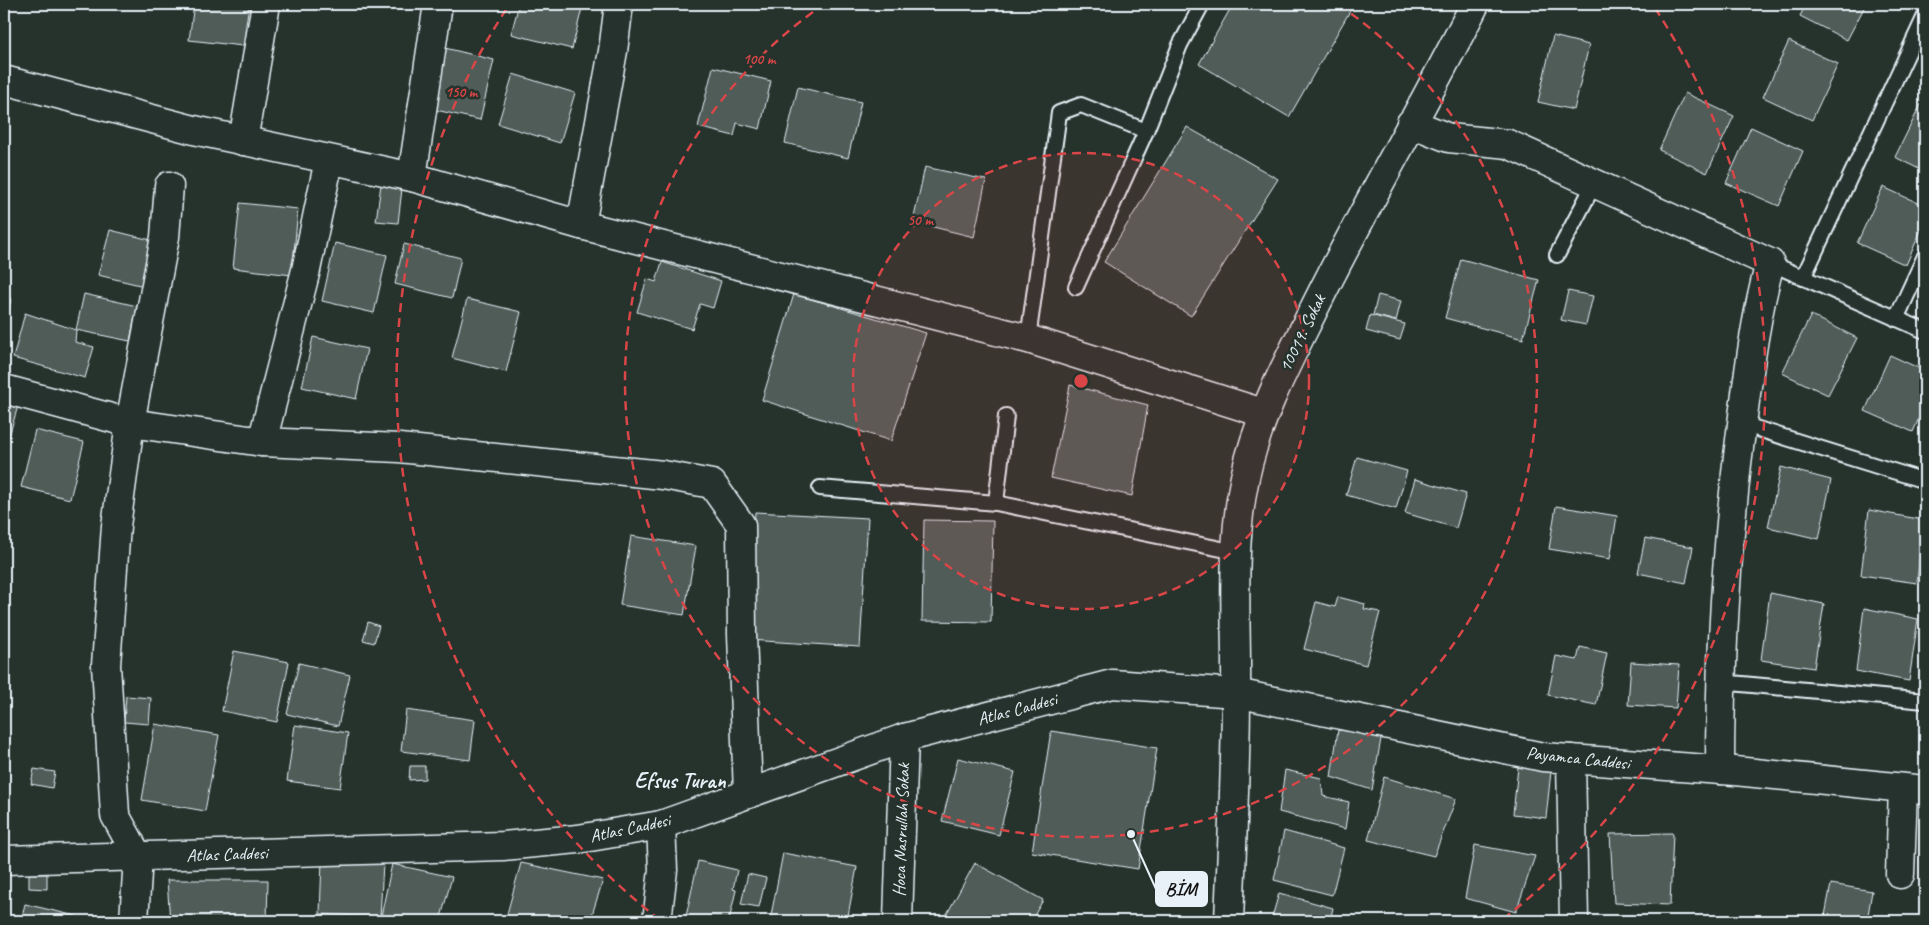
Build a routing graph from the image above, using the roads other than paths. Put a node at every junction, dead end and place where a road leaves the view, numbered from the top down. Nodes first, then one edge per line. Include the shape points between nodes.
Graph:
1 (266, 4) edge
2 (438, 4) edge
3 (619, 4) edge
4 (1202, 4) edge
5 (1475, 4) edge
6 (1925, 16) edge
7 (4, 80) edge
8 (1411, 123) junction
9 (1146, 131) junction
10 (243, 141) junction
11 (329, 160) junction
12 (412, 177) junction
13 (1594, 184) junction
14 (168, 186) dead end
15 (581, 225) junction
16 (1557, 255) dead end
17 (1925, 256) edge
18 (1770, 263) junction
19 (1803, 278) junction
20 (1076, 287) dead end
21 (1896, 319) junction
22 (1925, 331) edge
23 (1028, 339) junction
24 (4, 389) edge
25 (1263, 413) junction
26 (1006, 416) dead end
27 (130, 422) junction
28 (1742, 424) junction
29 (262, 442) junction
30 (1925, 481) edge
31 (820, 488) dead end
32 (996, 503) junction
33 (1236, 552) junction
34 (1720, 682) junction
35 (1236, 693) junction
36 (1925, 701) edge
37 (904, 738) junction
38 (1571, 759) junction
39 (1720, 770) junction
40 (1914, 789) edge
41 (748, 794) junction
42 (662, 825) junction
43 (138, 857) junction
44 (4, 860) edge
45 (1900, 874) dead end
46 (134, 921) edge
47 (657, 921) edge
48 (898, 921) edge
49 (1229, 921) edge
50 (1574, 921) edge

1 - 10 street
2 - 12 street
3 - 15 street
4 - 9 lane via 1180,45
5 - 8 street, 10019. Sokak
6 - 19 lane
7 - 10 street
8 - 13 street via 1449,138 1508,144
8 - 25 street, 10019. Sokak via 1320,295
9 - 20 lane
9 - 23 lane via 1080,105 1059,113
10 - 11 street
11 - 12 street
11 - 29 street via 306,270
12 - 15 street
13 - 16 lane
13 - 18 street
14 - 27 street via 165,237
15 - 23 street
17 - 21 lane
18 - 19 lane
18 - 28 street via 1757,312
19 - 21 lane
21 - 22 lane
23 - 25 street
24 - 27 street
25 - 33 street, 10019. Sokak via 1245,478
26 - 32 lane
27 - 29 street
27 - 43 street via 116,526 106,665 115,815
28 - 30 lane
28 - 34 street via 1723,602
29 - 41 street via 408,449 663,475 712,484 741,524
31 - 32 lane
32 - 33 lane
33 - 35 street, 10019. Sokak
34 - 36 lane
34 - 39 street
35 - 37 street, Atlas Caddesi via 1112,684
35 - 38 street, Payamca Caddesi via 1543,757
35 - 49 street, 10019. Sokak
37 - 41 street, Atlas Caddesi
37 - 48 street, Hoca Nasrullah Sokak
38 - 39 street, Payamca Caddesi
38 - 50 street
39 - 40 street, Payamca Caddesi
40 - 45 street
41 - 42 street, Atlas Caddesi
42 - 43 street, Atlas Caddesi via 578,839 503,846
42 - 47 street via 663,870
43 - 44 street, Atlas Caddesi
43 - 46 street

